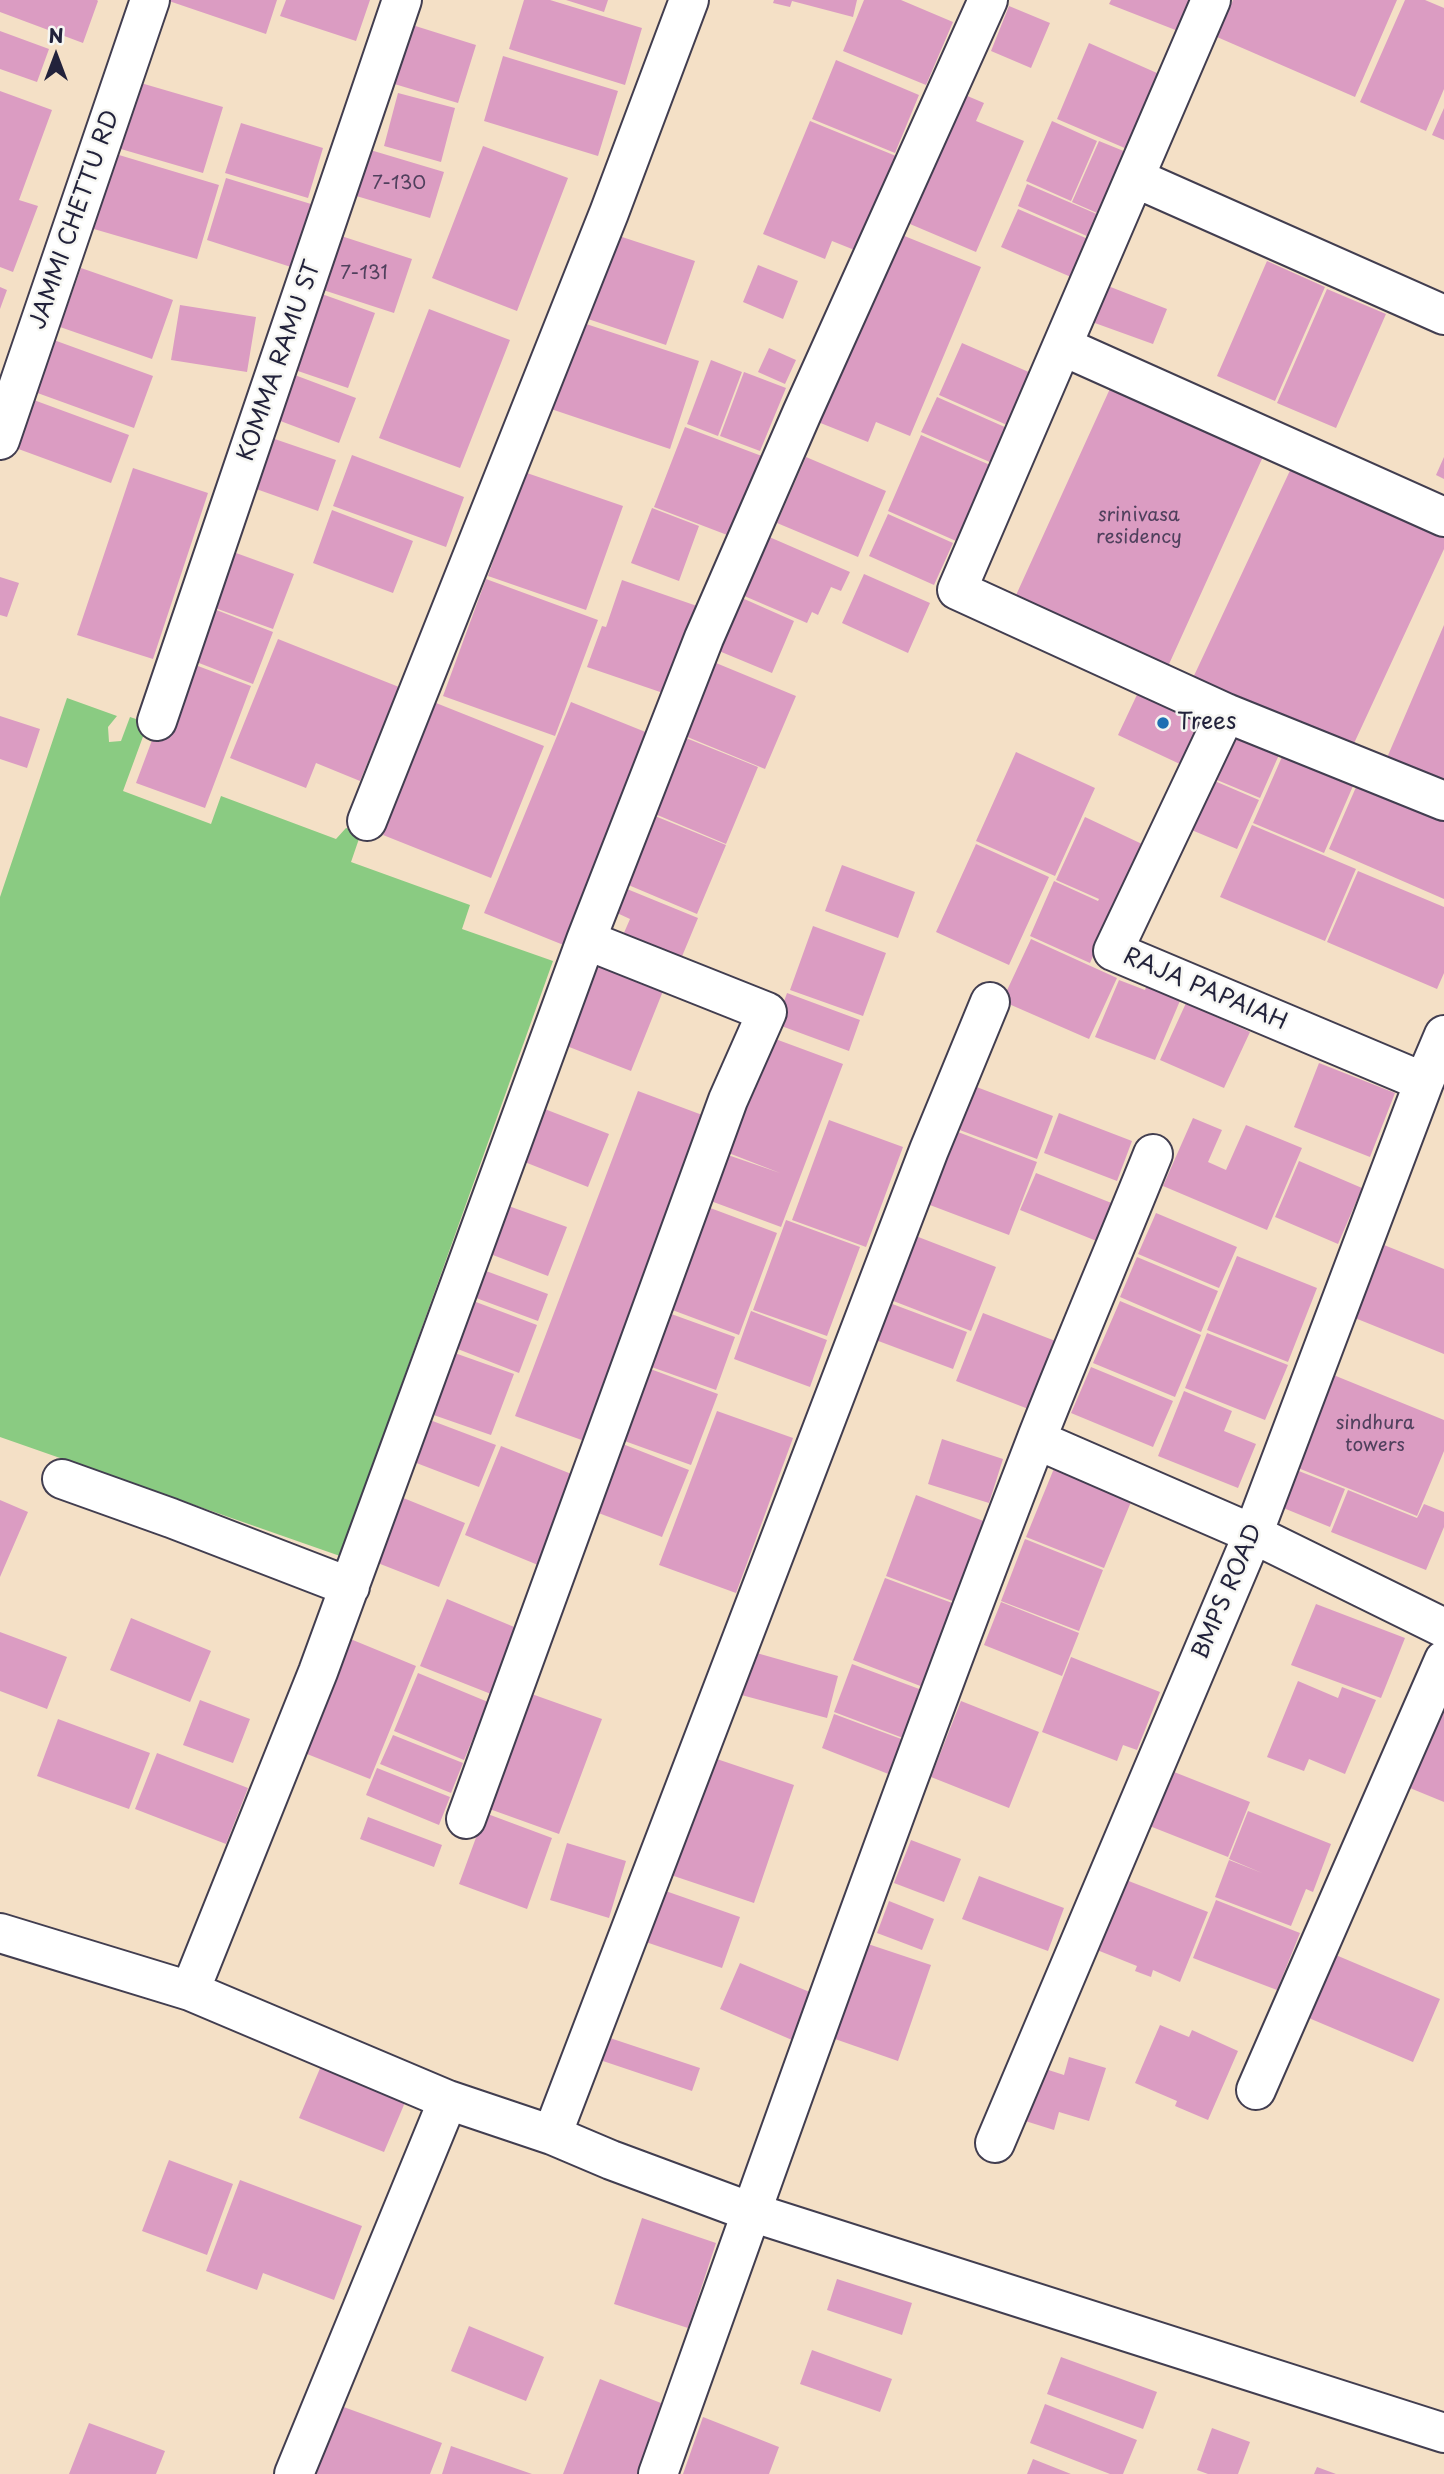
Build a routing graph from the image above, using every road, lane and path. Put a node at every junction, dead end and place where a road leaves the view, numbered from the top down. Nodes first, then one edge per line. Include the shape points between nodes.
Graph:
1 (150, 0) edge
2 (402, 0) edge
3 (689, 0) edge
4 (988, 0) edge
5 (1211, 0) edge
6 (1135, 178) junction
7 (1444, 315) edge
8 (1062, 345) junction
9 (0, 440) edge
10 (1444, 517) edge
11 (1226, 713) junction
12 (157, 721) dead end
13 (1444, 801) edge
14 (367, 821) dead end
15 (586, 940) junction
16 (990, 1002) dead end
17 (1444, 1035) edge
18 (1424, 1082) junction
19 (1153, 1154) dead end
20 (1037, 1440) junction
21 (62, 1479) dead end
22 (1253, 1534) junction
23 (350, 1587) junction
24 (1444, 1628) edge
25 (1444, 1660) edge
26 (466, 1819) dead end
27 (0, 1933) edge
28 (190, 1991) junction
29 (1256, 2090) dead end
30 (448, 2100) junction
31 (552, 2135) junction
32 (995, 2143) dead end
33 (751, 2212) junction
34 (1444, 2434) edge
35 (294, 2474) edge
36 (658, 2474) edge

1 - 9 street, JAMMI CHETTU RD
2 - 12 street, KOMMA RAMU ST
3 - 14 street
4 - 15 street via 704,638
5 - 6 street
6 - 7 street
6 - 8 street
8 - 10 street
8 - 11 street via 957,590
11 - 13 street
11 - 18 street, RAJA PAPAIAH via 1113,951
15 - 23 street
15 - 26 street via 767,1012 728,1100
16 - 31 street via 929,1150
17 - 18 street, BMPS ROAD
18 - 22 street, BMPS ROAD
19 - 20 street
20 - 22 street
20 - 33 street
21 - 23 street
22 - 24 street
22 - 32 street, BMPS ROAD
23 - 28 street
25 - 29 street
27 - 28 street
28 - 30 street
30 - 31 street
30 - 35 street
31 - 33 street
33 - 34 street
33 - 36 street

